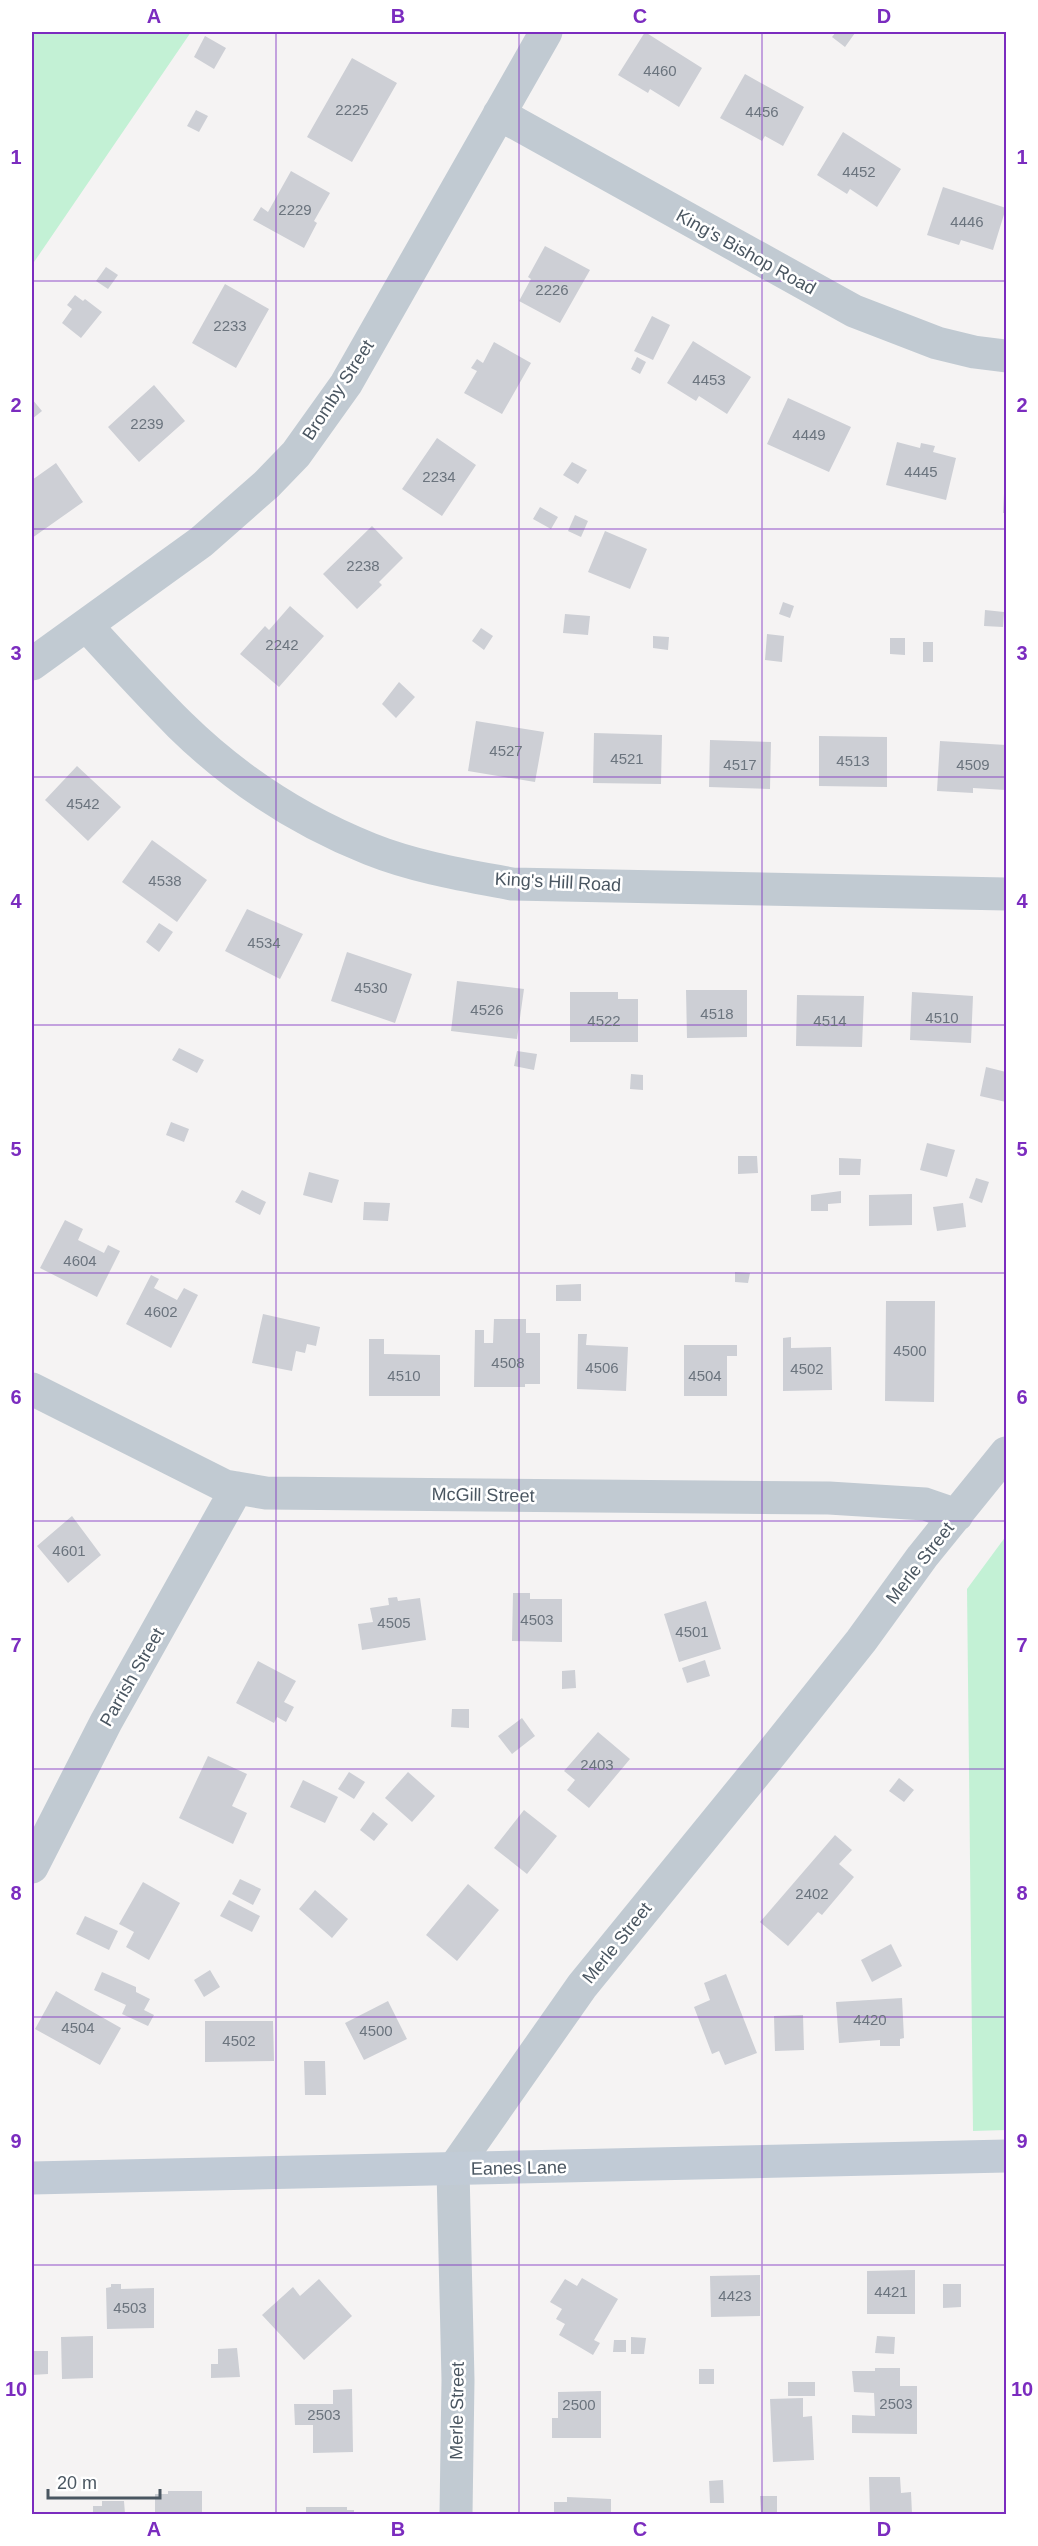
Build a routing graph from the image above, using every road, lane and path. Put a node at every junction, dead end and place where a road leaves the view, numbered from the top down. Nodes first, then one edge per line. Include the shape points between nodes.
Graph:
1 (546, 32) edge
2 (499, 114) junction
3 (1006, 356) edge
4 (86, 626) junction
5 (32, 664) edge
6 (1006, 894) edge
7 (32, 1389) edge
8 (1006, 1453) edge
9 (237, 1488) junction
10 (957, 1515) junction
11 (32, 1867) edge
12 (1006, 2156) edge
13 (453, 2169) junction
14 (32, 2178) edge
15 (456, 2514) edge

1 - 2 street, Bromby Street
2 - 3 street, King's Bishop Road via 854,311 937,343
2 - 4 street, Bromby Street via 346,384 296,454 201,542
4 - 5 street, Bromby Street
4 - 6 street, King's Hill Road via 181,726 238,775 294,813 372,850 512,884
7 - 9 street, McGill Street
8 - 10 street, Merle Street
9 - 10 street, McGill Street via 266,1493 829,1498 925,1504
9 - 11 street, Parrish Street via 106,1722
10 - 13 street, Merle Street via 771,1754 582,1986
12 - 13 street, Eanes Lane
13 - 14 street, Eanes Lane
13 - 15 street, Merle Street via 458,2380

